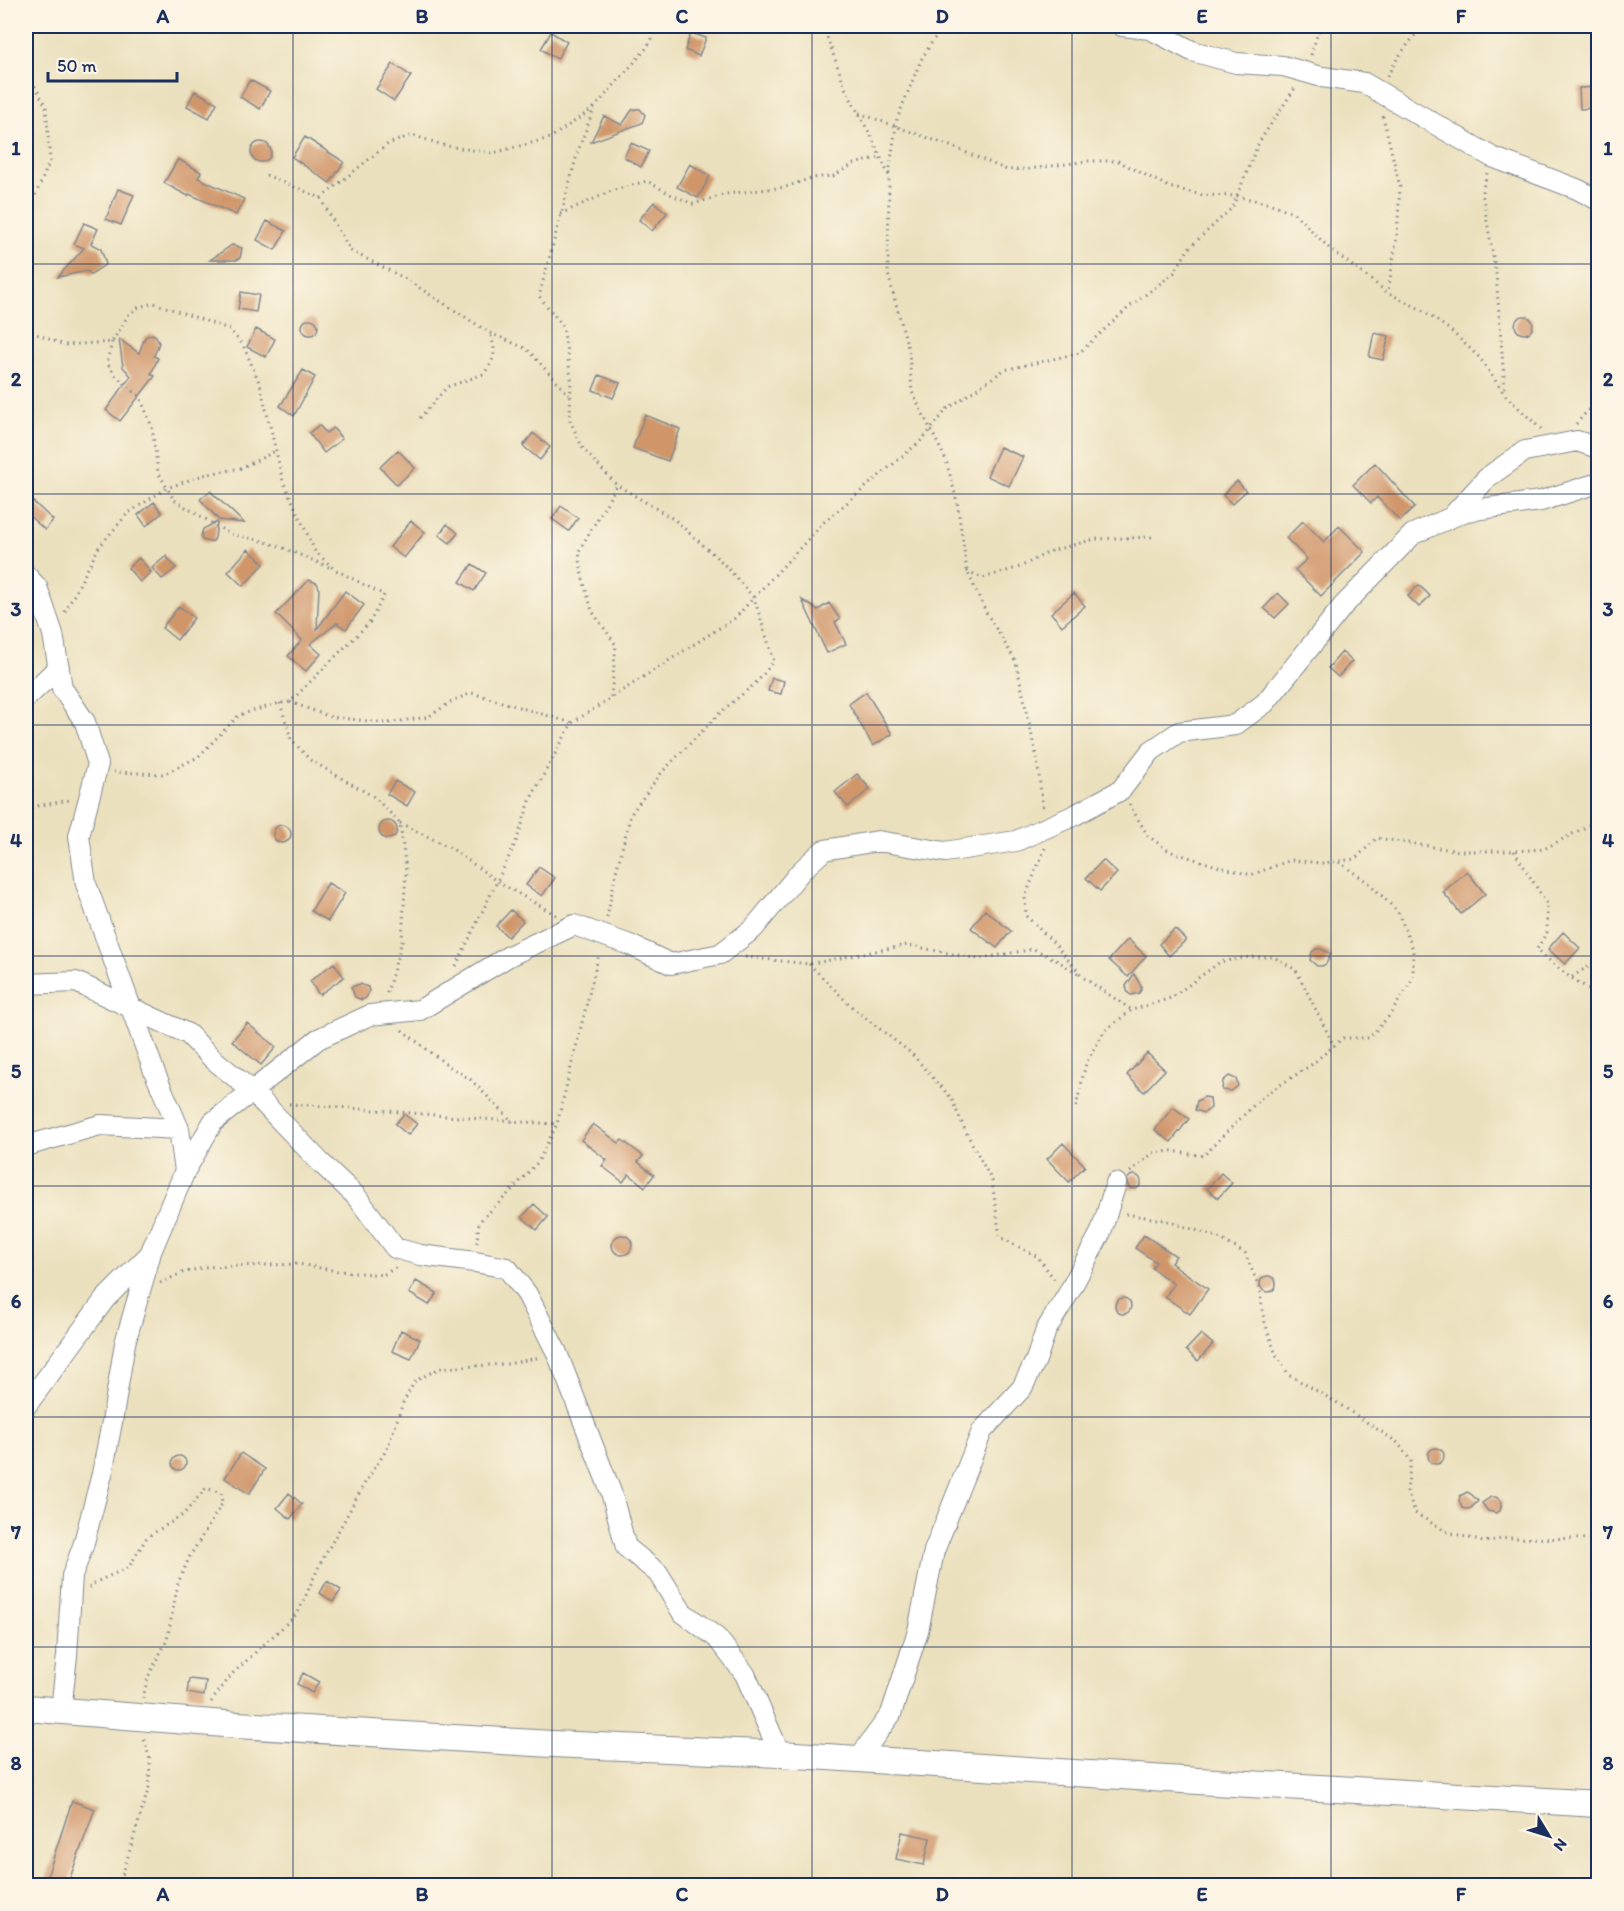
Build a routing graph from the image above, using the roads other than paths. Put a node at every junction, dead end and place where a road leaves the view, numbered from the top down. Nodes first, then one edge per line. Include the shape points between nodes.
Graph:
1 (1122, 26) edge
2 (1599, 200) edge
3 (1599, 448) edge
4 (1599, 483) edge
5 (1452, 517) junction
6 (26, 575) edge
7 (59, 668) junction
8 (26, 698) edge
9 (26, 984) edge
10 (130, 1007) junction
11 (258, 1096) junction
12 (179, 1129) junction
13 (26, 1146) edge
14 (185, 1171) junction
15 (1116, 1183) road end
16 (150, 1254) junction
17 (26, 1406) edge
18 (26, 1708) edge
19 (61, 1711) junction
20 (780, 1754) junction
21 (858, 1759) junction
22 (1599, 1804) edge

1 - 2 street via 1150,30 1192,51 1236,63 1283,66 1364,83 1491,157
3 - 5 street via 1577,441 1525,451 1488,477
4 - 5 street via 1541,501 1466,511
5 - 11 street via 1413,534 1343,606 1265,703 1235,725 1179,732 1151,751 1121,790 1073,816 1016,841 945,852 878,841 824,850 801,871 753,929 720,954 671,964 574,925 508,956 420,1011 370,1015 318,1039
6 - 7 street via 37,587 53,634
7 - 8 street
7 - 10 street via 62,688 86,722 98,764 79,836 86,884
9 - 10 street via 76,982
10 - 11 street via 188,1034
10 - 12 street
11 - 14 street via 213,1122
11 - 20 street via 356,1196 395,1248 507,1268 526,1294 557,1353 611,1492 626,1547 658,1573 682,1612 717,1638 745,1674
12 - 13 street via 100,1125
12 - 14 street
14 - 16 street
15 - 21 street via 1101,1232 1046,1330 1022,1388 982,1431 934,1551 918,1631 891,1714
16 - 17 street via 105,1299
16 - 19 street via 125,1343 102,1474 72,1576
18 - 19 main road
19 - 20 main road via 552,1744
20 - 21 main road
21 - 22 main road

